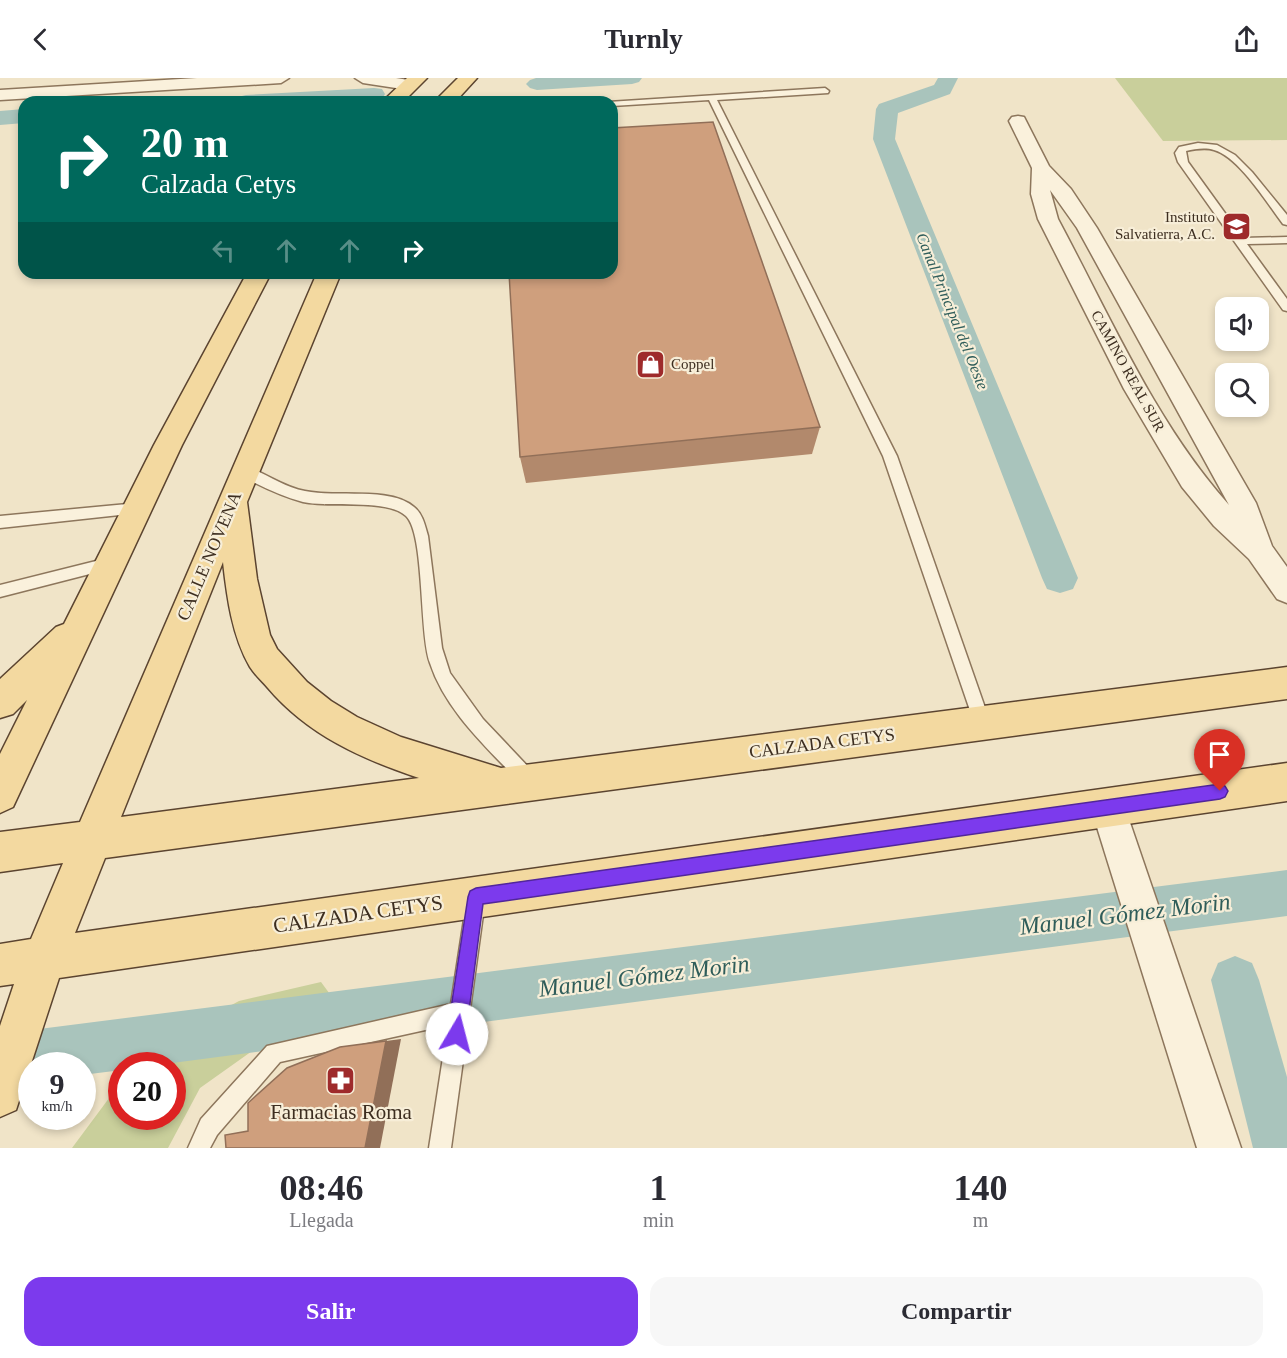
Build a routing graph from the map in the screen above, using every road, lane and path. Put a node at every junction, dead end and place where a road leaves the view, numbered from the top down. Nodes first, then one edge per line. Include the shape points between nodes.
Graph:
1 (281, 78) edge
2 (363, 78) edge
3 (468, 78) edge
4 (414, 82) edge
5 (825, 91) dead end
6 (0, 95) edge
7 (399, 96) edge
8 (450, 96) edge
9 (712, 98) junction
10 (618, 104) edge
11 (1018, 121) dead end
12 (1041, 168) junction
13 (1287, 222) edge
14 (1287, 240) edge
15 (1239, 241) junction
16 (256, 279) edge
17 (326, 279) edge
18 (1287, 307) edge
19 (239, 487) junction
20 (138, 508) junction
21 (0, 522) edge
22 (1259, 551) junction
23 (111, 563) junction
24 (1287, 590) edge
25 (0, 591) edge
26 (83, 624) junction
27 (1287, 683) edge
28 (0, 702) edge
29 (982, 722) junction
30 (1287, 782) edge
31 (517, 784) junction
32 (0, 794) edge
33 (1108, 808) junction
34 (92, 840) junction
35 (0, 852) edge
36 (476, 897) junction
37 (44, 959) junction
38 (0, 965) edge
39 (460, 1012) junction
40 (0, 1094) edge
41 (199, 1148) edge
42 (440, 1148) edge
43 (1219, 1148) edge

1 - 6 street
2 - 4 street
3 - 8 main road
4 - 7 main road
5 - 9 lane
9 - 10 lane
9 - 29 lane via 890,456
11 - 12 street, CAMINO REAL SUR
12 - 22 street, CAMINO REAL SUR via 1064,193 1087,228 1246,512
12 - 22 street, CAMINO REAL SUR via 1039,185 1048,219 1136,389 1191,480
13 - 15 lane via 1223,150 1204,146 1182,149 1183,162
14 - 15 lane
15 - 18 lane
16 - 20 main road
17 - 19 main road, CALLE NOVENA
19 - 31 main road via 240,567 248,612 260,653 287,688 334,725 399,756
19 - 31 lane via 312,498 376,501 399,506 417,517 438,662 461,705
19 - 34 main road, CALLE NOVENA
20 - 21 lane
20 - 23 main road
22 - 24 street, CAMINO REAL SUR
23 - 25 lane
23 - 26 main road
26 - 28 main road
26 - 32 main road
27 - 29 main road, CALZADA CETYS
29 - 31 main road, CALZADA CETYS
30 - 33 main road, CALZADA CETYS
31 - 34 main road, CALZADA CETYS
33 - 36 main road, CALZADA CETYS
33 - 43 street
34 - 35 main road, CALZADA CETYS
34 - 37 main road, CALLE NOVENA
36 - 37 main road, CALZADA CETYS
36 - 39 lane
37 - 38 main road, CALZADA CETYS
37 - 40 main road, CALLE NOVENA
39 - 41 lane via 274,1053 209,1127
39 - 42 lane

